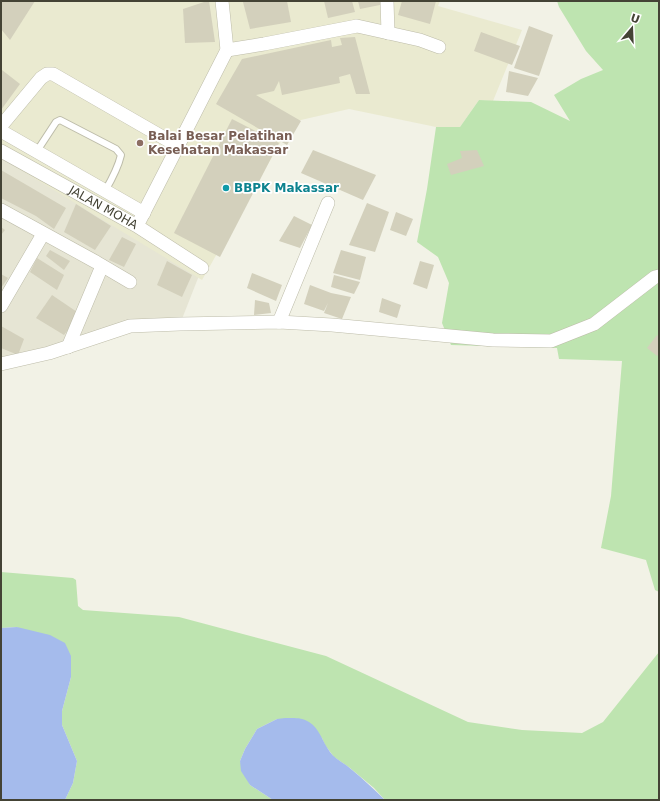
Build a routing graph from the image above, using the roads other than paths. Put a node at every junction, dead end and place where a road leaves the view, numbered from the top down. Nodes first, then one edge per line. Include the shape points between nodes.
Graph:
1 (222, 1) edge
2 (387, 1) edge
3 (388, 33) junction
4 (439, 47) dead end
5 (227, 50) junction
6 (1, 126) edge
7 (1, 131) edge
8 (178, 146) junction
9 (1, 151) edge
10 (37, 151) junction
11 (105, 191) junction
12 (328, 203) dead end
13 (1, 210) edge
14 (144, 213) junction
15 (137, 226) junction
16 (43, 234) junction
17 (102, 266) junction
18 (202, 268) dead end
19 (659, 276) edge
20 (130, 282) dead end
21 (1, 306) edge
22 (279, 322) junction
23 (68, 347) junction
24 (1, 364) edge

1 - 5 street
2 - 3 street
3 - 4 street
3 - 5 street via 356,26
5 - 8 street
6 - 8 street via 41,78 53,74
7 - 10 street
8 - 14 street
9 - 15 street, JALAN MOHA
10 - 11 street
10 - 11 lane via 56,122 60,120 116,149 121,155 120,162
11 - 14 street
12 - 22 street
13 - 16 street
14 - 15 street
15 - 18 street, JALAN MOHA
16 - 17 street
16 - 21 street
17 - 20 street
17 - 23 street
19 - 22 street via 594,324 551,341 493,340
22 - 23 street via 130,326
23 - 24 street

